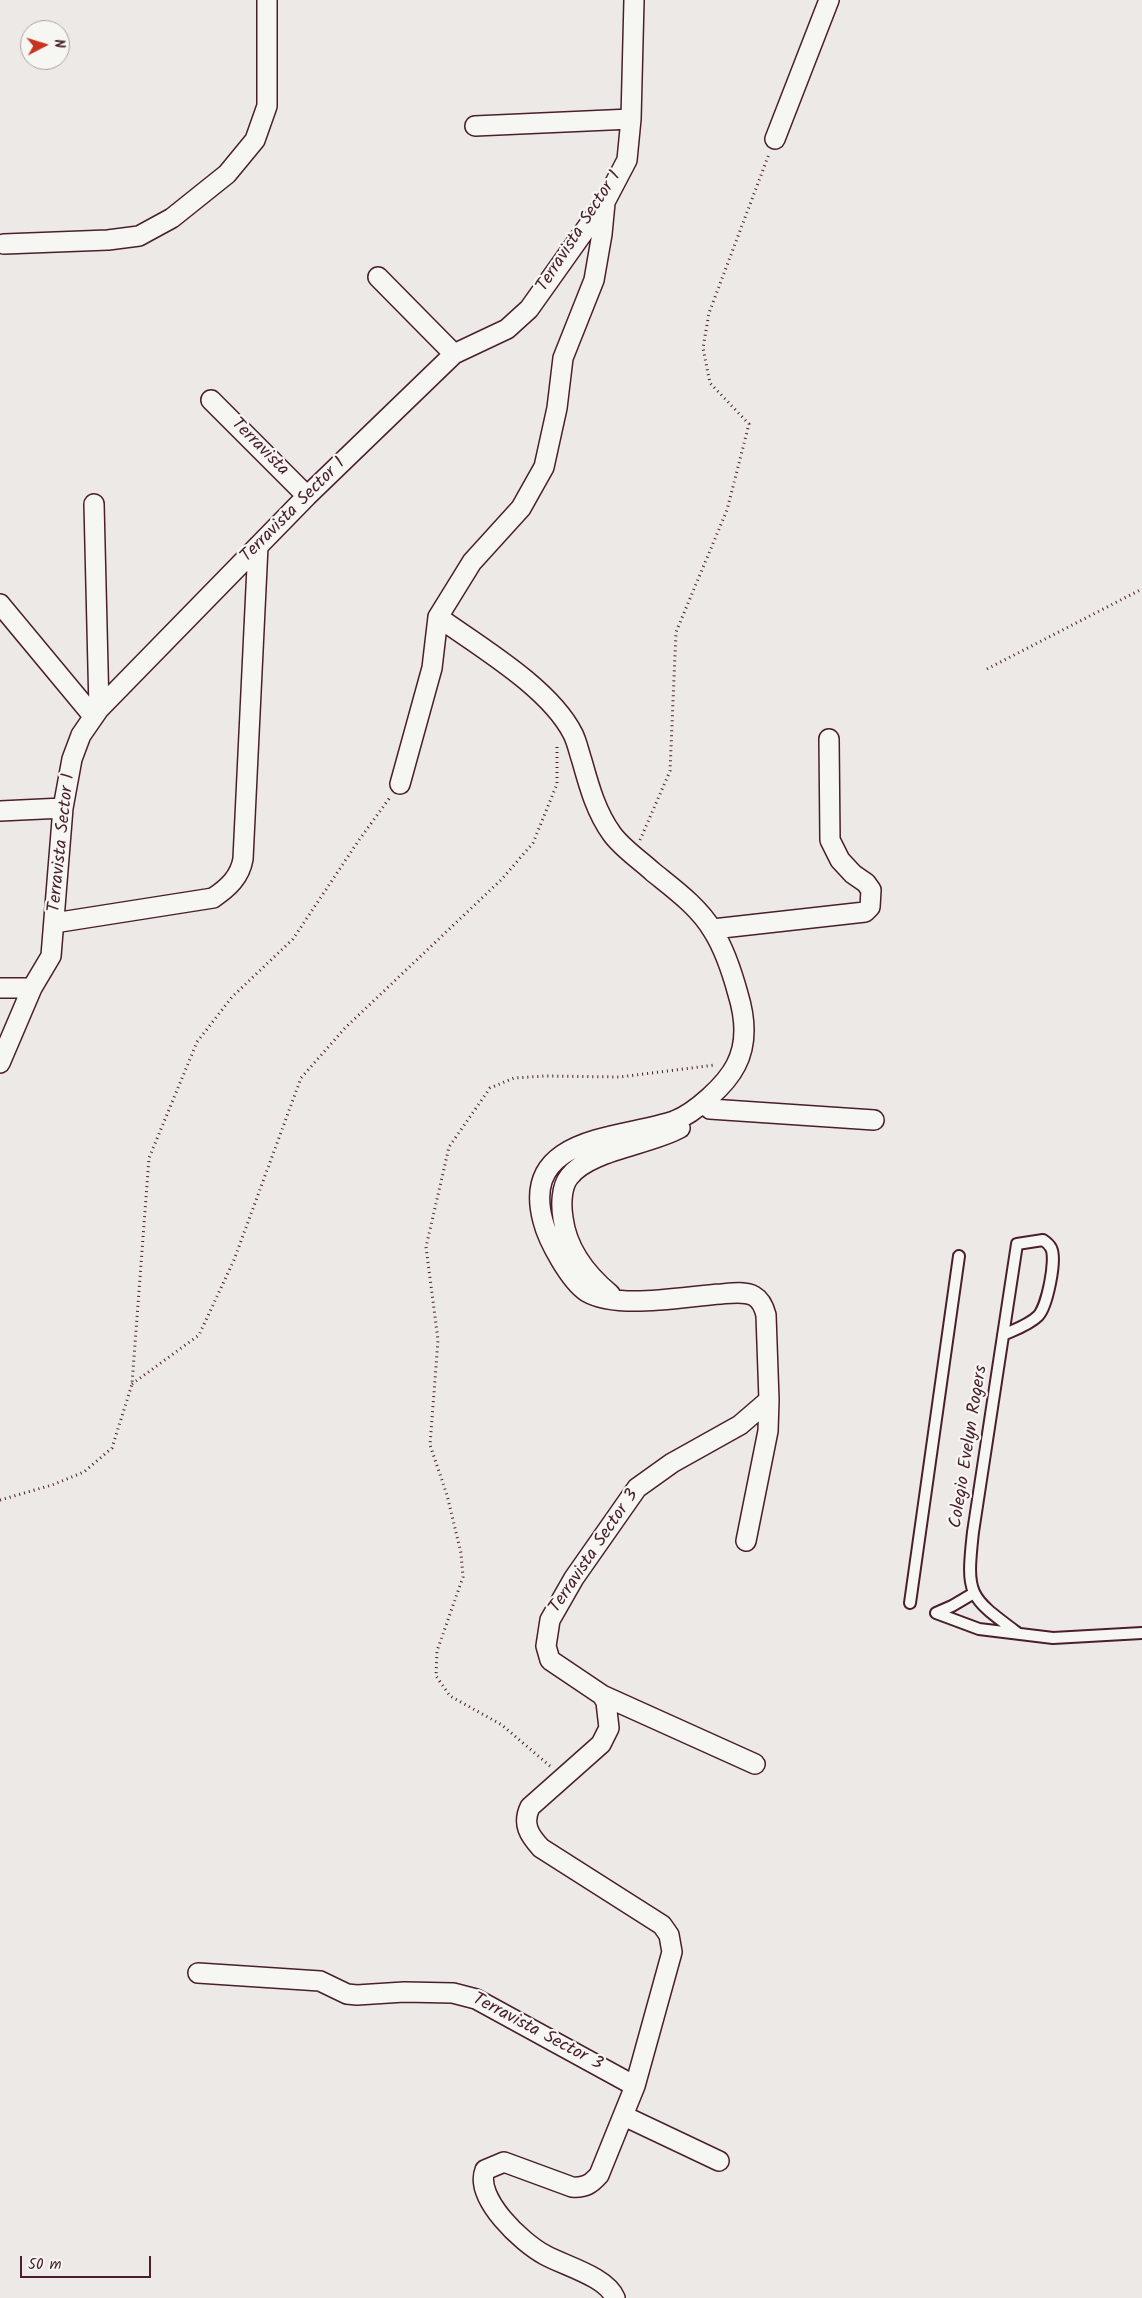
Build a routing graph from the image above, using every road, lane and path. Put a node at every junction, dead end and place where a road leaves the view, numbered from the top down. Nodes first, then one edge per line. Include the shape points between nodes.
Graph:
1 (267, 0) edge
2 (634, 0) edge
3 (829, 0) edge
4 (631, 119) junction
5 (475, 126) dead end
6 (775, 139) joint
7 (605, 202) junction
8 (4, 244) dead end
9 (378, 277) dead end
10 (454, 354) junction
11 (211, 400) dead end
12 (307, 496) junction
13 (94, 504) dead end
14 (258, 546) junction
15 (1142, 588) edge
16 (0, 604) edge
17 (438, 617) junction
18 (987, 670) dead end
19 (96, 713) junction
20 (557, 737) dead end
21 (829, 739) dead end
22 (400, 784) joint
23 (63, 808) junction
24 (0, 811) edge
25 (633, 854) junction
26 (54, 923) junction
27 (713, 929) junction
28 (0, 988) edge
29 (32, 988) junction
30 (738, 1061) junction
31 (0, 1063) edge
32 (724, 1079) junction
33 (710, 1109) junction
34 (874, 1120) dead end
35 (959, 1256) dead end
36 (617, 1300) junction
37 (1003, 1335) junction
38 (132, 1384) junction
39 (769, 1400) junction
40 (0, 1500) edge
41 (746, 1541) dead end
42 (974, 1593) junction
43 (910, 1603) dead end
44 (1142, 1633) edge
45 (1018, 1634) junction
46 (602, 1695) junction
47 (755, 1764) dead end
48 (563, 1776) junction
49 (198, 1973) dead end
50 (635, 2086) junction
51 (624, 2116) junction
52 (719, 2161) dead end
53 (615, 2298) edge

1 - 8 street via 266,106 255,140 227,174 179,213 139,236
2 - 4 street, Terravista Sector 1
3 - 6 street
4 - 5 street
4 - 7 street, Terravista Sector 1 via 627,160
6 - 25 path via 706,330 703,348 710,384 749,424 727,510 676,632 670,771
7 - 10 street, Terravista Sector 1 via 529,309 507,329
7 - 17 street via 594,280 563,358 557,408 544,467 521,508 472,562
9 - 10 street
10 - 12 street, Terravista Sector 1
11 - 12 street, Terravista
12 - 14 street, Terravista Sector 1
13 - 19 street
14 - 19 street, Terravista Sector 1
14 - 26 street via 241,870 224,891 213,898
15 - 18 path
16 - 19 street
17 - 22 street via 432,668
17 - 25 street via 526,681 556,709 574,735 594,803 612,834
19 - 23 street, Terravista Sector 1 via 81,734 72,759
20 - 38 path via 557,784 533,843 502,879 345,1028 301,1078 234,1260 199,1335
21 - 27 street via 830,840 840,860 871,890 870,907 865,912
22 - 38 path via 293,940 232,997 197,1042 148,1158
23 - 24 street
23 - 26 street, Terravista Sector 1
25 - 27 street via 688,901
26 - 29 street, Terravista Sector 1 via 51,956
27 - 30 street via 732,969 744,1014 744,1035
28 - 29 street
29 - 31 street, Terravista Sector 1
30 - 32 street
30 - 48 path via 620,1077 514,1078 490,1088 449,1147 426,1247 438,1340 430,1445 452,1514 463,1577 437,1651 436,1676 450,1696 502,1725
32 - 33 street
32 - 36 street via 690,1113 675,1120 577,1146 558,1156 545,1173 540,1195 542,1220 551,1244 586,1291
33 - 34 street
33 - 36 street via 674,1132 585,1163 567,1178 562,1207 564,1230 575,1256 594,1281
35 - 43 lane
36 - 39 street via 743,1293 756,1297 766,1315
37 - 37 lane, Colegio Evelyn Rogers via 1017,1244 1040,1239 1050,1246 1052,1255 1047,1302 1038,1316
37 - 42 lane, Colegio Evelyn Rogers via 973,1532 969,1574
38 - 40 path via 112,1448 84,1472
39 - 41 street via 768,1431
39 - 46 street, Terravista Sector 3 via 740,1425 672,1463 637,1488 574,1578 550,1620 546,1646 550,1660
42 - 45 lane, Colegio Evelyn Rogers via 985,1609
42 - 45 lane via 936,1612 979,1628
44 - 45 lane via 1053,1638
46 - 47 street, Terravista Sector 3
46 - 48 street via 608,1718 606,1736 602,1744
48 - 50 street via 530,1807 526,1827 533,1840 662,1925 671,1940 670,1959
49 - 50 street, Terravista Sector 3 via 320,1981 347,1994 357,1995 404,1992 464,1995
50 - 51 street
51 - 52 street
51 - 53 street via 599,2175 582,2187 563,2184 504,2162 486,2170 483,2181 486,2196 506,2224 542,2254 604,2284

